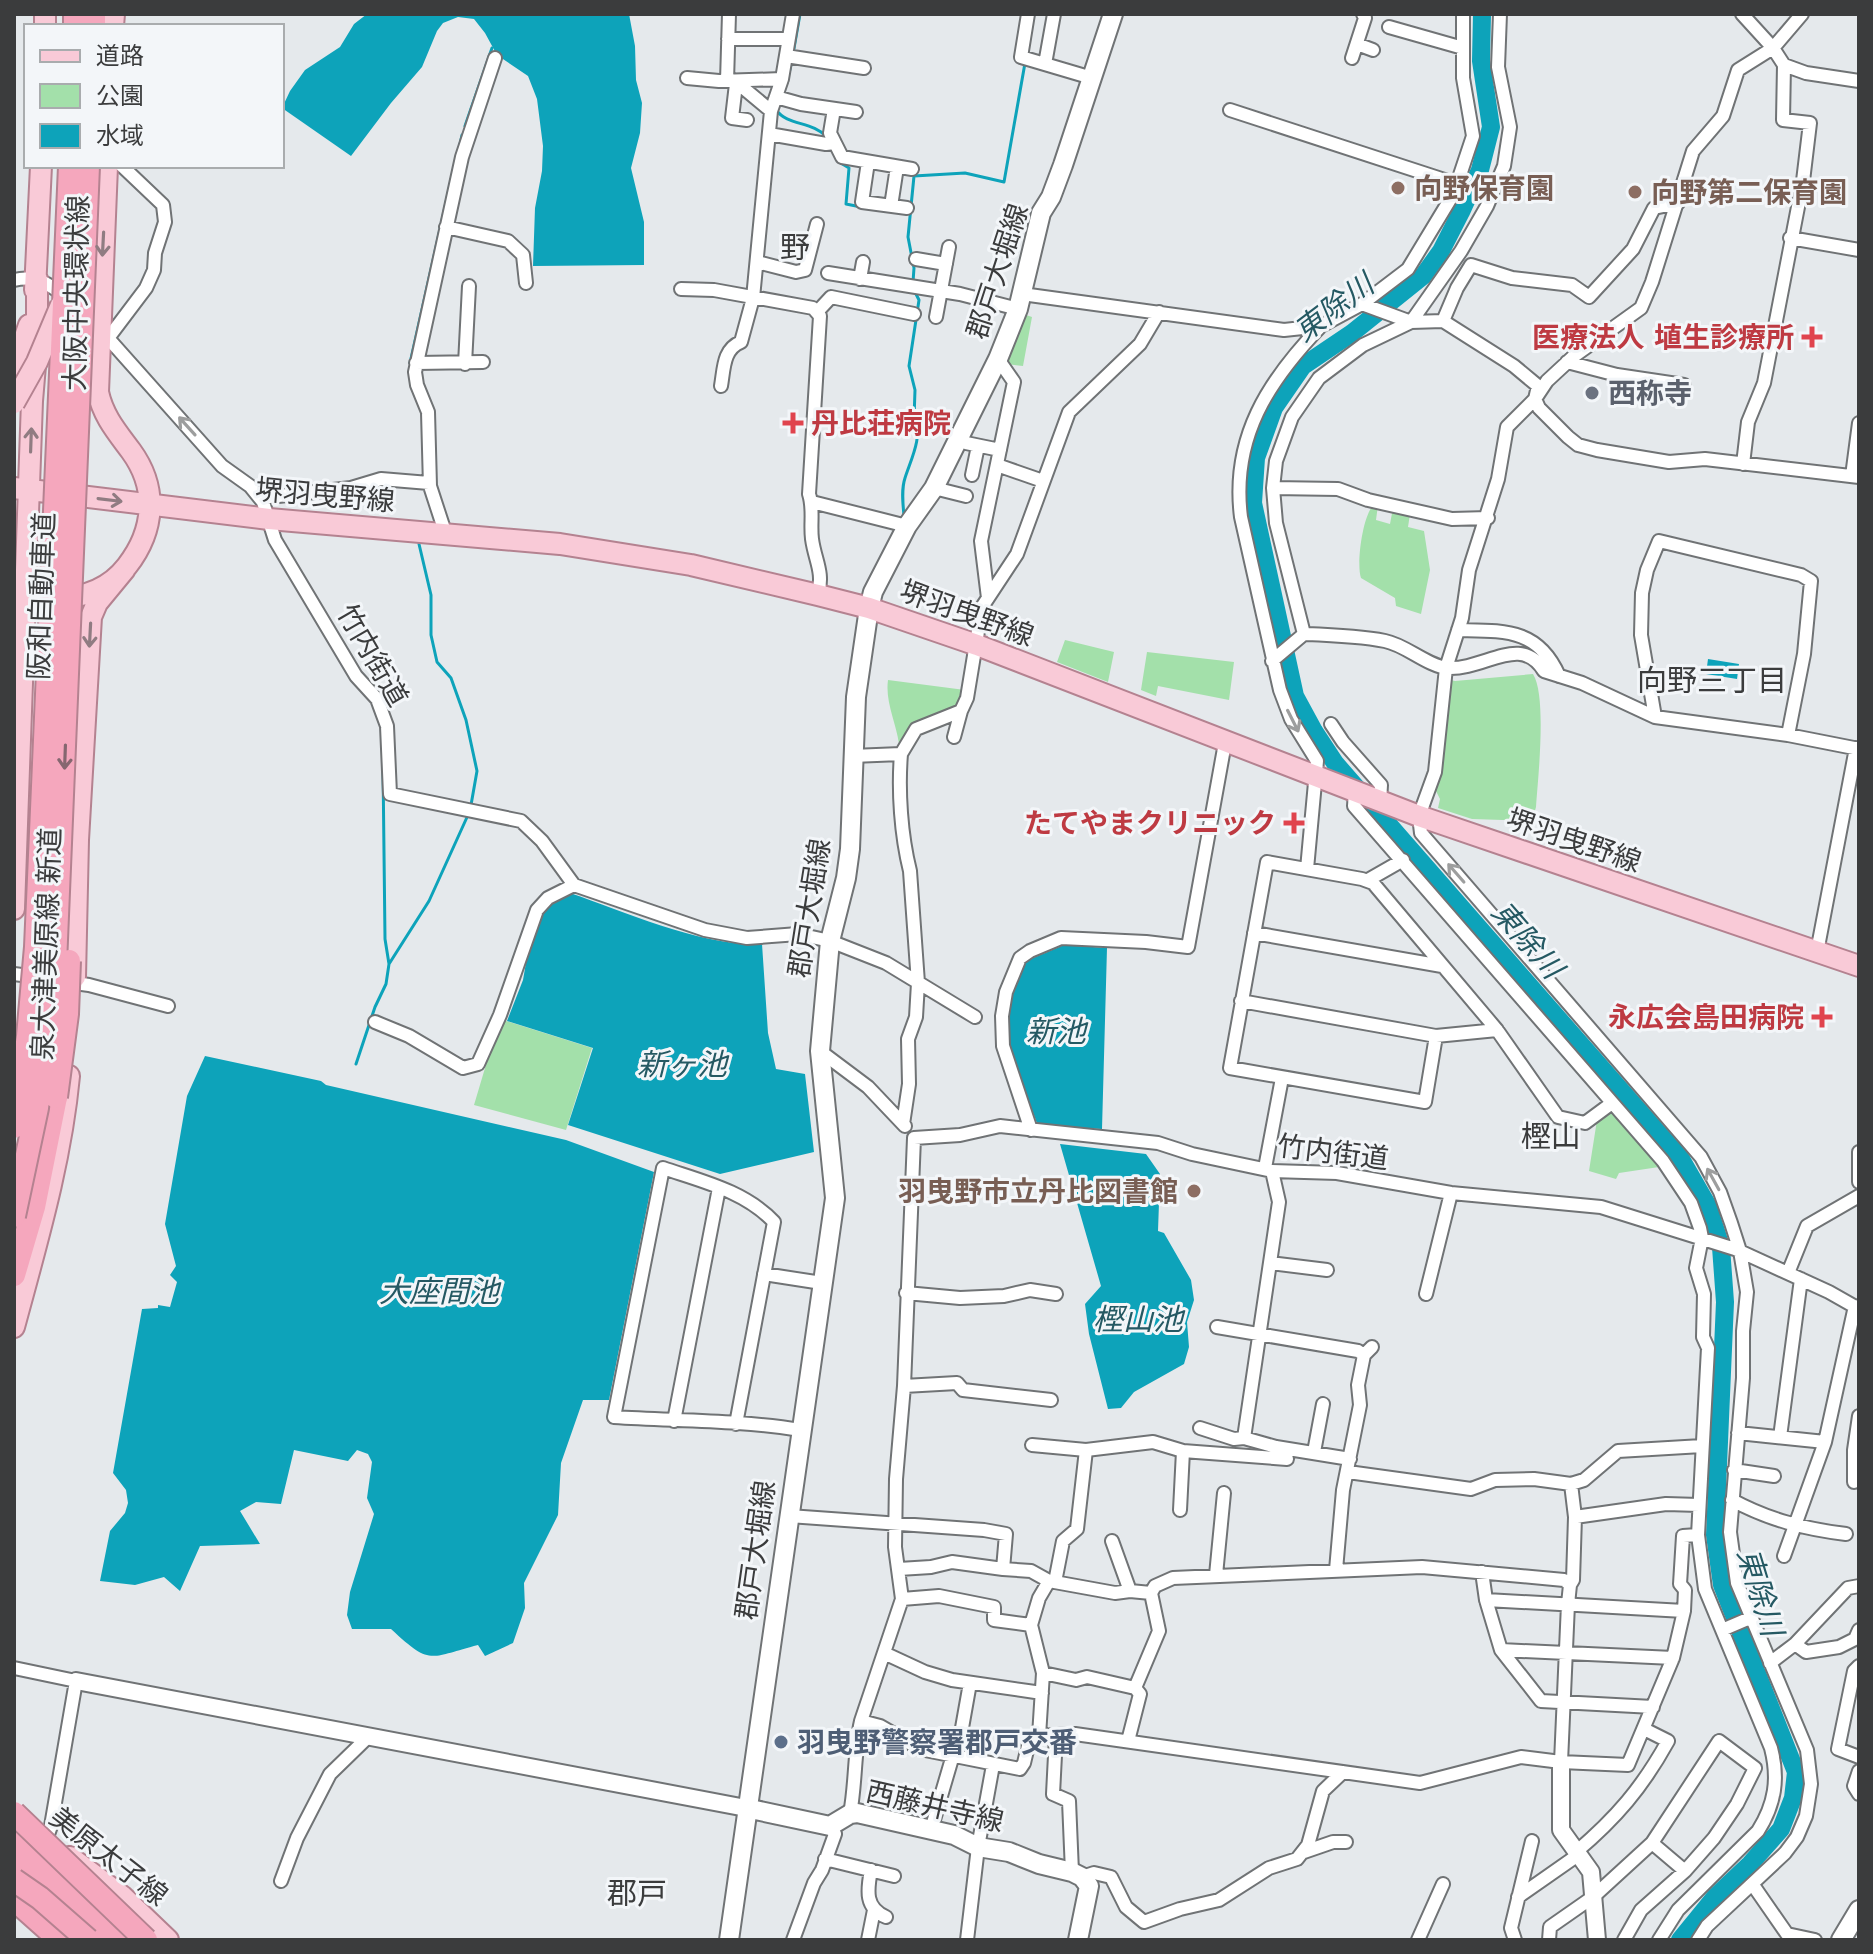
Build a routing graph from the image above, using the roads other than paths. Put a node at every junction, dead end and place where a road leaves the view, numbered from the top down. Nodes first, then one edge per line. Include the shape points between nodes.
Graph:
1 (729, 14) edge
2 (793, 14) edge
3 (1028, 14) edge
4 (1054, 14) edge
5 (1113, 14) edge
6 (1363, 14) edge
7 (1463, 14) edge
8 (1500, 14) edge
9 (1742, 14) edge
10 (1802, 14) edge
11 (1389, 27) dead end
12 (728, 39) junction
13 (788, 39) junction
14 (1357, 44) junction
15 (1463, 48) junction
16 (1773, 48) junction
17 (1373, 50) dead end
18 (786, 56) junction
19 (495, 58) dead end
20 (1352, 58) dead end
21 (1045, 64) junction
22 (1784, 65) junction
23 (864, 68) dead end
24 (687, 78) dead end
25 (1092, 78) junction
26 (782, 79) junction
27 (1859, 81) edge
28 (732, 82) junction
29 (776, 97) junction
30 (834, 109) junction
31 (1230, 110) dead end
32 (771, 111) junction
33 (856, 112) dead end
34 (747, 120) dead end
35 (769, 134) junction
36 (835, 143) junction
37 (868, 162) junction
38 (897, 167) junction
39 (41, 168) edge
40 (70, 168) edge
41 (88, 168) edge
42 (97, 168) edge
43 (107, 168) edge
44 (124, 168) edge
45 (912, 169) dead end
46 (1457, 184) junction
47 (1678, 203) junction
48 (891, 206) junction
49 (907, 208) dead end
50 (817, 224) dead end
51 (446, 227) junction
52 (1790, 238) junction
53 (949, 247) dead end
54 (1859, 250) edge
55 (916, 259) dead end
56 (757, 262) junction
57 (863, 262) dead end
58 (946, 264) junction
59 (828, 273) dead end
60 (37, 279) junction
61 (860, 279) junction
62 (14, 280) edge
63 (526, 283) dead end
64 (469, 286) dead end
65 (681, 289) dead end
66 (941, 291) junction
67 (753, 298) junction
68 (1020, 302) junction
69 (1362, 304) junction
70 (818, 311) junction
71 (1159, 312) junction
72 (914, 314) dead end
73 (936, 317) dead end
74 (1443, 321) junction
75 (1411, 322) junction
76 (1321, 326) junction
77 (104, 333) junction
78 (998, 359) junction
79 (483, 362) dead end
80 (1567, 362) junction
81 (416, 363) junction
82 (465, 364) junction
83 (14, 369) edge
84 (1684, 385) dead end
85 (721, 386) dead end
86 (1535, 399) junction
87 (14, 403) edge
88 (1859, 423) edge
89 (958, 438) junction
90 (978, 446) junction
91 (1000, 450) junction
92 (1743, 464) junction
93 (997, 465) junction
94 (972, 475) dead end
95 (1855, 477) edge
96 (1043, 481) junction
97 (429, 483) junction
98 (934, 488) junction
99 (1273, 488) junction
100 (21, 489) edge
101 (966, 496) dead end
102 (260, 498) junction
103 (812, 502) junction
104 (151, 506) junction
105 (1488, 518) junction
106 (269, 519) junction
107 (907, 526) junction
108 (445, 532) junction
109 (125, 569) junction
110 (20, 589) edge
111 (818, 595) junction
112 (988, 598) junction
113 (869, 608) junction
114 (1458, 630) junction
115 (1304, 634) junction
116 (977, 645) junction
117 (1272, 661) junction
118 (1446, 668) junction
119 (1559, 676) junction
120 (961, 711) junction
121 (1655, 717) junction
122 (1331, 724) dead end
123 (46, 726) junction
124 (1788, 735) junction
125 (954, 737) dead end
126 (1225, 743) junction
127 (1858, 748) edge
128 (901, 754) junction
129 (852, 756) junction
130 (1316, 778) junction
131 (1350, 794) junction
132 (1381, 796) junction
133 (1410, 812) junction
134 (63, 828) junction
135 (1403, 860) junction
136 (1307, 869) junction
137 (1368, 880) junction
138 (574, 885) junction
139 (14, 909) edge
140 (1254, 933) junction
141 (830, 941) junction
142 (1817, 952) junction
143 (1442, 966) junction
144 (1859, 966) edge
145 (14, 974) edge
146 (75, 983) junction
147 (918, 983) junction
148 (1241, 1001) junction
149 (168, 1006) dead end
150 (975, 1017) dead end
151 (14, 1022) edge
152 (375, 1022) dead end
153 (1497, 1030) junction
154 (1436, 1036) junction
155 (820, 1051) junction
156 (1282, 1078) junction
157 (1612, 1103) junction
158 (903, 1124) junction
159 (14, 1127) edge
160 (1031, 1130) junction
161 (914, 1138) junction
162 (1859, 1152) edge
163 (1268, 1170) junction
164 (1859, 1182) edge
165 (719, 1188) junction
166 (1451, 1193) junction
167 (1859, 1196) edge
168 (14, 1216) edge
169 (1705, 1239) junction
170 (1738, 1250) junction
171 (1270, 1263) junction
172 (1327, 1270) dead end
173 (1788, 1273) junction
174 (764, 1274) junction
175 (14, 1275) edge
176 (1801, 1279) junction
177 (822, 1283) junction
178 (906, 1293) junction
179 (1056, 1294) dead end
180 (1426, 1294) dead end
181 (1857, 1307) edge
182 (14, 1327) edge
183 (1217, 1327) dead end
184 (1261, 1334) junction
185 (904, 1386) junction
186 (1051, 1400) dead end
187 (1323, 1404) dead end
188 (1859, 1416) edge
189 (674, 1421) junction
190 (736, 1424) junction
191 (1200, 1428) dead end
192 (801, 1430) junction
193 (1738, 1433) junction
194 (1780, 1437) junction
195 (1244, 1438) junction
196 (1825, 1442) junction
197 (1032, 1445) dead end
198 (1702, 1446) junction
199 (1086, 1450) junction
200 (1183, 1451) junction
201 (1314, 1452) junction
202 (1287, 1459) dead end
203 (1349, 1466) junction
204 (1734, 1470) junction
205 (1774, 1476) dead end
206 (1854, 1482) dead end
207 (1571, 1484) junction
208 (1224, 1493) dead end
209 (1732, 1500) junction
210 (1699, 1505) junction
211 (1180, 1510) dead end
212 (789, 1516) junction
213 (1575, 1517) junction
214 (895, 1524) junction
215 (1795, 1526) junction
216 (1846, 1534) dead end
217 (1698, 1535) junction
218 (1112, 1541) dead end
219 (1784, 1556) dead end
220 (899, 1569) junction
221 (1003, 1569) junction
222 (1336, 1570) junction
223 (1482, 1572) junction
224 (1216, 1575) junction
225 (1052, 1582) junction
226 (1570, 1585) junction
227 (1859, 1586) edge
228 (1130, 1591) junction
229 (1151, 1593) junction
230 (902, 1599) junction
231 (1486, 1600) junction
232 (1568, 1604) junction
233 (1684, 1611) junction
234 (1748, 1619) junction
235 (1031, 1625) junction
236 (1724, 1629) junction
237 (1859, 1630) edge
238 (1795, 1644) junction
239 (1501, 1650) junction
240 (884, 1653) junction
241 (1565, 1654) junction
242 (1673, 1658) junction
243 (1770, 1663) junction
244 (1859, 1666) edge
245 (14, 1668) edge
246 (1043, 1673) junction
247 (76, 1681) junction
248 (970, 1683) junction
249 (1135, 1688) junction
250 (1042, 1693) junction
251 (1563, 1702) junction
252 (1653, 1707) junction
253 (861, 1721) junction
254 (1644, 1729) junction
255 (1039, 1736) junction
256 (1056, 1736) junction
257 (367, 1738) junction
258 (1128, 1741) junction
259 (955, 1756) junction
260 (1859, 1757) edge
261 (1561, 1762) junction
262 (993, 1765) junction
263 (1859, 1771) edge
264 (1343, 1772) junction
265 (1859, 1794) edge
266 (746, 1808) junction
267 (850, 1814) junction
268 (14, 1816) edge
269 (830, 1826) junction
270 (931, 1830) junction
271 (14, 1831) edge
272 (46, 1840) junction
273 (1532, 1841) dead end
274 (1346, 1842) dead end
275 (1652, 1843) junction
276 (978, 1847) junction
277 (1304, 1852) junction
278 (1577, 1854) junction
279 (14, 1855) edge
280 (825, 1859) junction
281 (871, 1870) junction
282 (1685, 1871) junction
283 (14, 1873) edge
284 (1077, 1875) junction
285 (894, 1876) dead end
286 (281, 1881) dead end
287 (14, 1882) edge
288 (1443, 1884) dead end
289 (1753, 1885) junction
290 (1518, 1897) junction
291 (1593, 1897) junction
292 (14, 1899) edge
293 (1859, 1910) edge
294 (62, 1940) edge
295 (77, 1940) edge
296 (88, 1940) edge
297 (103, 1940) edge
298 (130, 1940) edge
299 (146, 1940) edge
300 (168, 1940) edge
301 (729, 1940) edge
302 (793, 1940) edge
303 (868, 1940) edge
304 (967, 1940) edge
305 (1078, 1940) edge
306 (1418, 1940) edge
307 (1515, 1940) edge
308 (1549, 1940) edge
309 (1597, 1940) edge
310 (1624, 1940) edge
311 (1659, 1940) edge
312 (1698, 1940) edge
313 (1815, 1940) edge
314 (1841, 1940) edge

1 - 12 street
2 - 13 street
3 - 21 street via 1021,57
4 - 21 street
5 - 25 main road, 郡戸大堀線
6 - 14 street
7 - 15 street
8 - 75 street via 1498,67 1510,127 1504,166 1461,251
9 - 16 street
10 - 16 street
11 - 15 street
12 - 13 street
12 - 28 street
13 - 18 street
14 - 17 street
14 - 20 street
15 - 46 street via 1473,136
16 - 22 street
16 - 47 street via 1738,70 1723,116 1693,151
18 - 23 street via 839,70
18 - 26 street
19 - 51 street
21 - 25 street
22 - 27 street
22 - 52 street via 1783,120 1810,123
24 - 28 street
25 - 68 main road, 郡戸大堀線 via 1041,213
26 - 28 street
26 - 29 street
28 - 32 street
28 - 34 street via 732,118
29 - 30 street
29 - 32 street
30 - 33 street
30 - 36 street via 830,133
31 - 46 street
32 - 35 street
35 - 36 street
35 - 56 street
36 - 37 street via 842,157
37 - 38 street
37 - 48 street via 862,202
38 - 45 street
38 - 48 street
39 - 60 main road, 大阪中央環状線
40 - 123 highway, 阪和自動車道, bridge
41 -> 134 highway, 阪和自動車道, bridge
42 - 87 main road, 大阪中央環状線, bridge via 91,208 57,317
43 -> 77 main road, 大阪中央環状線
44 - 77 street via 166,213 146,288
46 - 69 street via 1408,269
47 - 74 street via 1654,208 1633,249 1589,297 1572,285 1512,278 1471,265
47 - 80 street via 1641,308
48 - 49 street
50 - 56 street via 809,274
51 - 63 street via 508,241 523,255
51 - 81 street
52 - 54 street
52 - 92 street via 1764,383 1748,422
53 - 58 street
55 - 58 street
56 - 67 street
57 - 61 street
58 - 66 street
59 - 61 street
60 - 62 street
60 - 77 street, 竹内街道
60 - 83 main road, 大阪中央環状線 via 29,328
100 -> 60 main road, 泉大津美原線 新道 via 37,342
61 - 66 street
64 - 82 street
65 - 67 street
66 - 68 street
66 - 73 street
67 - 70 street
67 - 85 street via 741,342 726,356
68 - 71 street
68 - 78 main road, 郡戸大堀線
69 - 75 street
69 - 76 street
70 - 72 street via 831,297
70 - 103 street
71 - 76 street via 1284,330
71 - 96 street via 1140,344 1069,412
74 - 75 street
74 - 86 street via 1538,386
75 - 99 street via 1363,345 1319,378 1292,417 1276,461
76 - 117 street via 1261,403 1240,464 1241,517
102 -> 77 street, 竹内街道 via 222,466
77 - 104 main road, 大阪中央環状線 via 101,404 142,469
78 - 89 main road, 郡戸大堀線
78 - 91 street via 1014,382
79 - 82 street
80 - 84 street
80 - 86 street
81 - 82 street
81 - 97 street via 416,382 428,416
86 - 92 street via 1578,445 1669,462
86 - 105 street via 1507,427
88 - 95 street
89 - 90 street
89 - 98 main road, 郡戸大堀線
90 - 91 street
90 - 94 street
91 - 93 street
92 - 95 street
93 - 96 street
93 - 112 street via 981,541
96 - 112 street via 1017,554
97 - 102 street via 381,479 351,488
97 - 108 street
98 - 101 street
98 - 107 main road, 郡戸大堀線
99 - 105 street via 1338,489 1452,519
99 - 115 street via 1276,523
100 -> 104 main road, 堺羽曳野線
100 - 110 main road, 泉大津美原線 新道
102 - 106 street, 竹内街道
103 - 107 street
103 - 111 street via 812,539 822,579
104 - 106 main road, 堺羽曳野線
104 - 109 main road via 144,537
105 - 114 street via 1469,570
106 - 108 main road, 堺羽曳野線
106 - 138 street, 竹内街道 via 275,540 356,676 377,699 387,726 390,794 521,821
107 - 113 main road, 郡戸大堀線
108 - 111 main road, 堺羽曳野線 via 635,555
109 - 110 main road via 103,587 74,597
109 -> 146 main road, 泉大津美原線 新道 via 91,617
110 - 139 main road, 泉大津美原線 新道
111 - 113 main road, 堺羽曳野線
112 - 116 street
113 - 116 main road, 堺羽曳野線
113 - 129 main road, 郡戸大堀線
114 - 118 street
114 - 119 street via 1514,634 1548,654
115 - 117 street
115 - 118 street via 1387,641
116 - 120 street
116 - 126 main road, 堺羽曳野線
117 -> 130 street via 1291,719 1317,761
118 - 119 street via 1519,652 1536,657 1544,671
118 - 133 street via 1435,772
119 - 121 street
120 - 125 street
120 - 128 street via 916,729
121 - 124 street
121 - 124 street via 1641,635 1642,593 1659,541 1811,581
122 - 132 street via 1381,785
123 - 151 highway, bridge
123 - 159 highway, 阪和自動車道, bridge via 33,987
124 - 127 street
126 - 130 main road, 堺羽曳野線
126 - 160 street via 1188,947 1061,938 1020,958 1006,992 1003,1046
127 - 142 street
128 - 129 street
128 - 147 street
129 - 141 main road, 郡戸大堀線 via 850,849
130 - 131 main road, 堺羽曳野線
130 - 136 street
131 - 132 main road, 堺羽曳野線
131 - 135 street
132 - 133 main road, 堺羽曳野線
133 - 142 main road, 堺羽曳野線
170 -> 133 street via 1720,1192 1701,1157 1421,833
134 - 168 highway, 阪和自動車道, bridge via 46,1044
134 - 175 highway, bridge via 69,930 65,1029 46,1150
135 - 137 street
135 - 157 street
136 - 137 street
136 - 140 street via 1267,862
137 - 143 street
138 - 141 street via 705,930 747,938 798,934
138 - 152 street via 537,910 478,1064 463,1068
140 - 143 street
140 - 148 street
141 - 147 street via 886,963
141 - 155 main road, 郡戸大堀線
142 - 144 main road, 堺羽曳野線
143 - 153 street
145 - 146 street
146 - 149 street
146 - 182 main road, 泉大津美原線 新道 via 65,1114
147 - 150 street
147 - 158 street via 916,1017 908,1039
148 - 154 street
148 - 156 street via 1230,1068
153 - 154 street
153 - 157 street via 1558,1117 1585,1123
154 - 156 street via 1425,1102
155 - 158 street via 868,1087
155 - 177 main road, 郡戸大堀線 via 835,1186
156 - 163 street
157 - 169 street via 1676,1178
158 - 161 street
160 - 161 street, 竹内街道 via 1000,1126
160 - 163 street, 竹内街道 via 1158,1143
161 - 178 street
162 - 164 street
163 - 166 street, 竹内街道 via 1337,1173
163 - 171 street via 1279,1202
165 - 174 street via 774,1222
165 - 189 street
165 - 189 street via 663,1168 614,1417
166 - 169 street, 竹内街道 via 1601,1207
166 - 180 street
167 - 173 street via 1807,1226
169 - 170 street, 竹内街道
169 - 198 street via 1696,1268 1704,1294 1703,1337 1708,1348
170 - 173 street, 竹内街道
170 - 193 street via 1747,1292
171 - 172 street
171 - 184 street
173 - 176 street, 竹内街道
174 - 177 street
174 - 190 street
176 - 181 street, 竹内街道
176 - 194 street
177 - 192 main road, 郡戸大堀線
178 - 179 street via 960,1298 1030,1290
178 - 185 street
181 - 196 street
183 - 184 street
184 - 195 street
184 - 203 street via 1368,1351 1358,1385 1360,1405
185 - 186 street via 957,1383 963,1390
185 - 214 street
187 - 201 street
188 - 206 street
189 - 190 street
190 - 192 street
191 - 195 street
192 - 212 main road, 郡戸大堀線
193 - 194 street
193 - 204 street
194 - 196 street
195 - 201 street
196 - 215 street
197 - 199 street
198 - 207 street via 1618,1451 1584,1480
198 - 210 street
199 - 200 street via 1153,1442
199 - 225 street via 1077,1529 1063,1541
200 - 202 street
200 - 211 street
201 - 203 street
203 - 207 street via 1471,1489 1495,1480
203 - 222 street
204 - 205 street
204 - 209 street
207 - 213 street
208 - 224 street
209 - 215 street
209 - 234 street via 1732,1557
210 - 213 street via 1666,1504
210 - 217 street
212 - 214 street
212 - 266 main road, 郡戸大堀線
213 - 226 street
214 - 220 street
214 - 221 street via 1006,1534
215 - 216 street
215 - 219 street
217 - 233 street via 1683,1536
217 - 236 street via 1705,1589
218 - 228 street
220 - 221 street via 952,1562
220 - 230 street
221 - 225 street via 1031,1571
222 - 223 street via 1422,1567
222 - 224 street
223 - 226 street via 1564,1580
223 - 231 street
224 - 229 street via 1173,1578
225 - 228 street
225 - 235 street via 1039,1598
226 - 232 street
227 - 238 street via 1848,1588
228 - 229 street
229 - 249 street via 1159,1631
230 - 235 street via 939,1596 994,1607 994,1620
230 - 240 street
231 - 232 street
231 - 239 street
232 - 233 street
232 - 241 street
233 - 242 street
234 - 236 street
234 - 243 street
235 - 246 street
236 - 311 street via 1771,1748 1776,1768 1773,1802 1758,1831 1678,1910
237 - 238 street via 1855,1639 1839,1647 1806,1652
238 - 243 street
239 - 241 street
239 - 251 street via 1541,1701
240 - 248 street via 925,1672
240 - 253 street
241 - 242 street
241 - 251 street
242 - 252 street
243 - 289 street via 1807,1750 1811,1784 1797,1837
244 - 260 street via 1838,1749
245 - 247 street
246 - 249 street
246 - 250 street
247 - 257 street
247 - 272 street
248 - 250 street
248 - 259 street
249 - 258 street via 1140,1694
250 - 255 street
251 - 252 street
251 - 261 street
252 - 254 street
253 - 259 street via 920,1749
253 - 267 street
254 - 261 street via 1628,1765
254 - 278 street via 1668,1741 1648,1778
255 - 256 street
255 - 262 street via 1029,1742 1020,1769
256 - 258 street
256 - 284 street via 1053,1794 1069,1801
257 - 266 street
257 - 286 street via 330,1774
258 - 264 street
259 - 262 street
259 - 270 street
261 - 264 street via 1521,1757 1420,1783
261 - 278 street via 1561,1830
262 - 276 street
263 - 265 street via 1854,1786
264 - 277 street via 1323,1791
266 - 269 main road, 西藤井寺線
266 - 301 main road
267 - 269 main road, 西藤井寺線
267 - 270 main road, 西藤井寺線
268 - 272 main road, 美原太子線
268 - 299 highway, bridge
269 - 280 street via 835,1834
270 - 276 main road, 西藤井寺線
271 - 298 highway
272 - 300 main road, 美原太子線 via 122,1896
273 - 290 street
274 - 277 street
275 - 282 street
275 - 282 street via 1719,1741 1755,1768 1714,1838
275 - 291 street
276 - 284 main road, 西藤井寺線
276 - 304 street
277 - 284 street via 1219,1900 1144,1922 1126,1907 1111,1877
278 - 290 street
278 - 291 street via 1591,1872
279 - 297 highway
280 - 281 street
280 - 302 street
281 - 285 street
281 - 303 street via 867,1889 880,1914
282 - 310 street via 1641,1910
283 - 295 highway
284 - 305 main road via 1090,1892
287 - 294 main road
287 - 296 highway, bridge
288 - 306 street
289 - 312 street
289 - 313 street via 1787,1934
290 - 307 street via 1511,1928
291 - 308 street via 1550,1927
291 - 309 street
292 - 294 highway
293 - 314 main road

